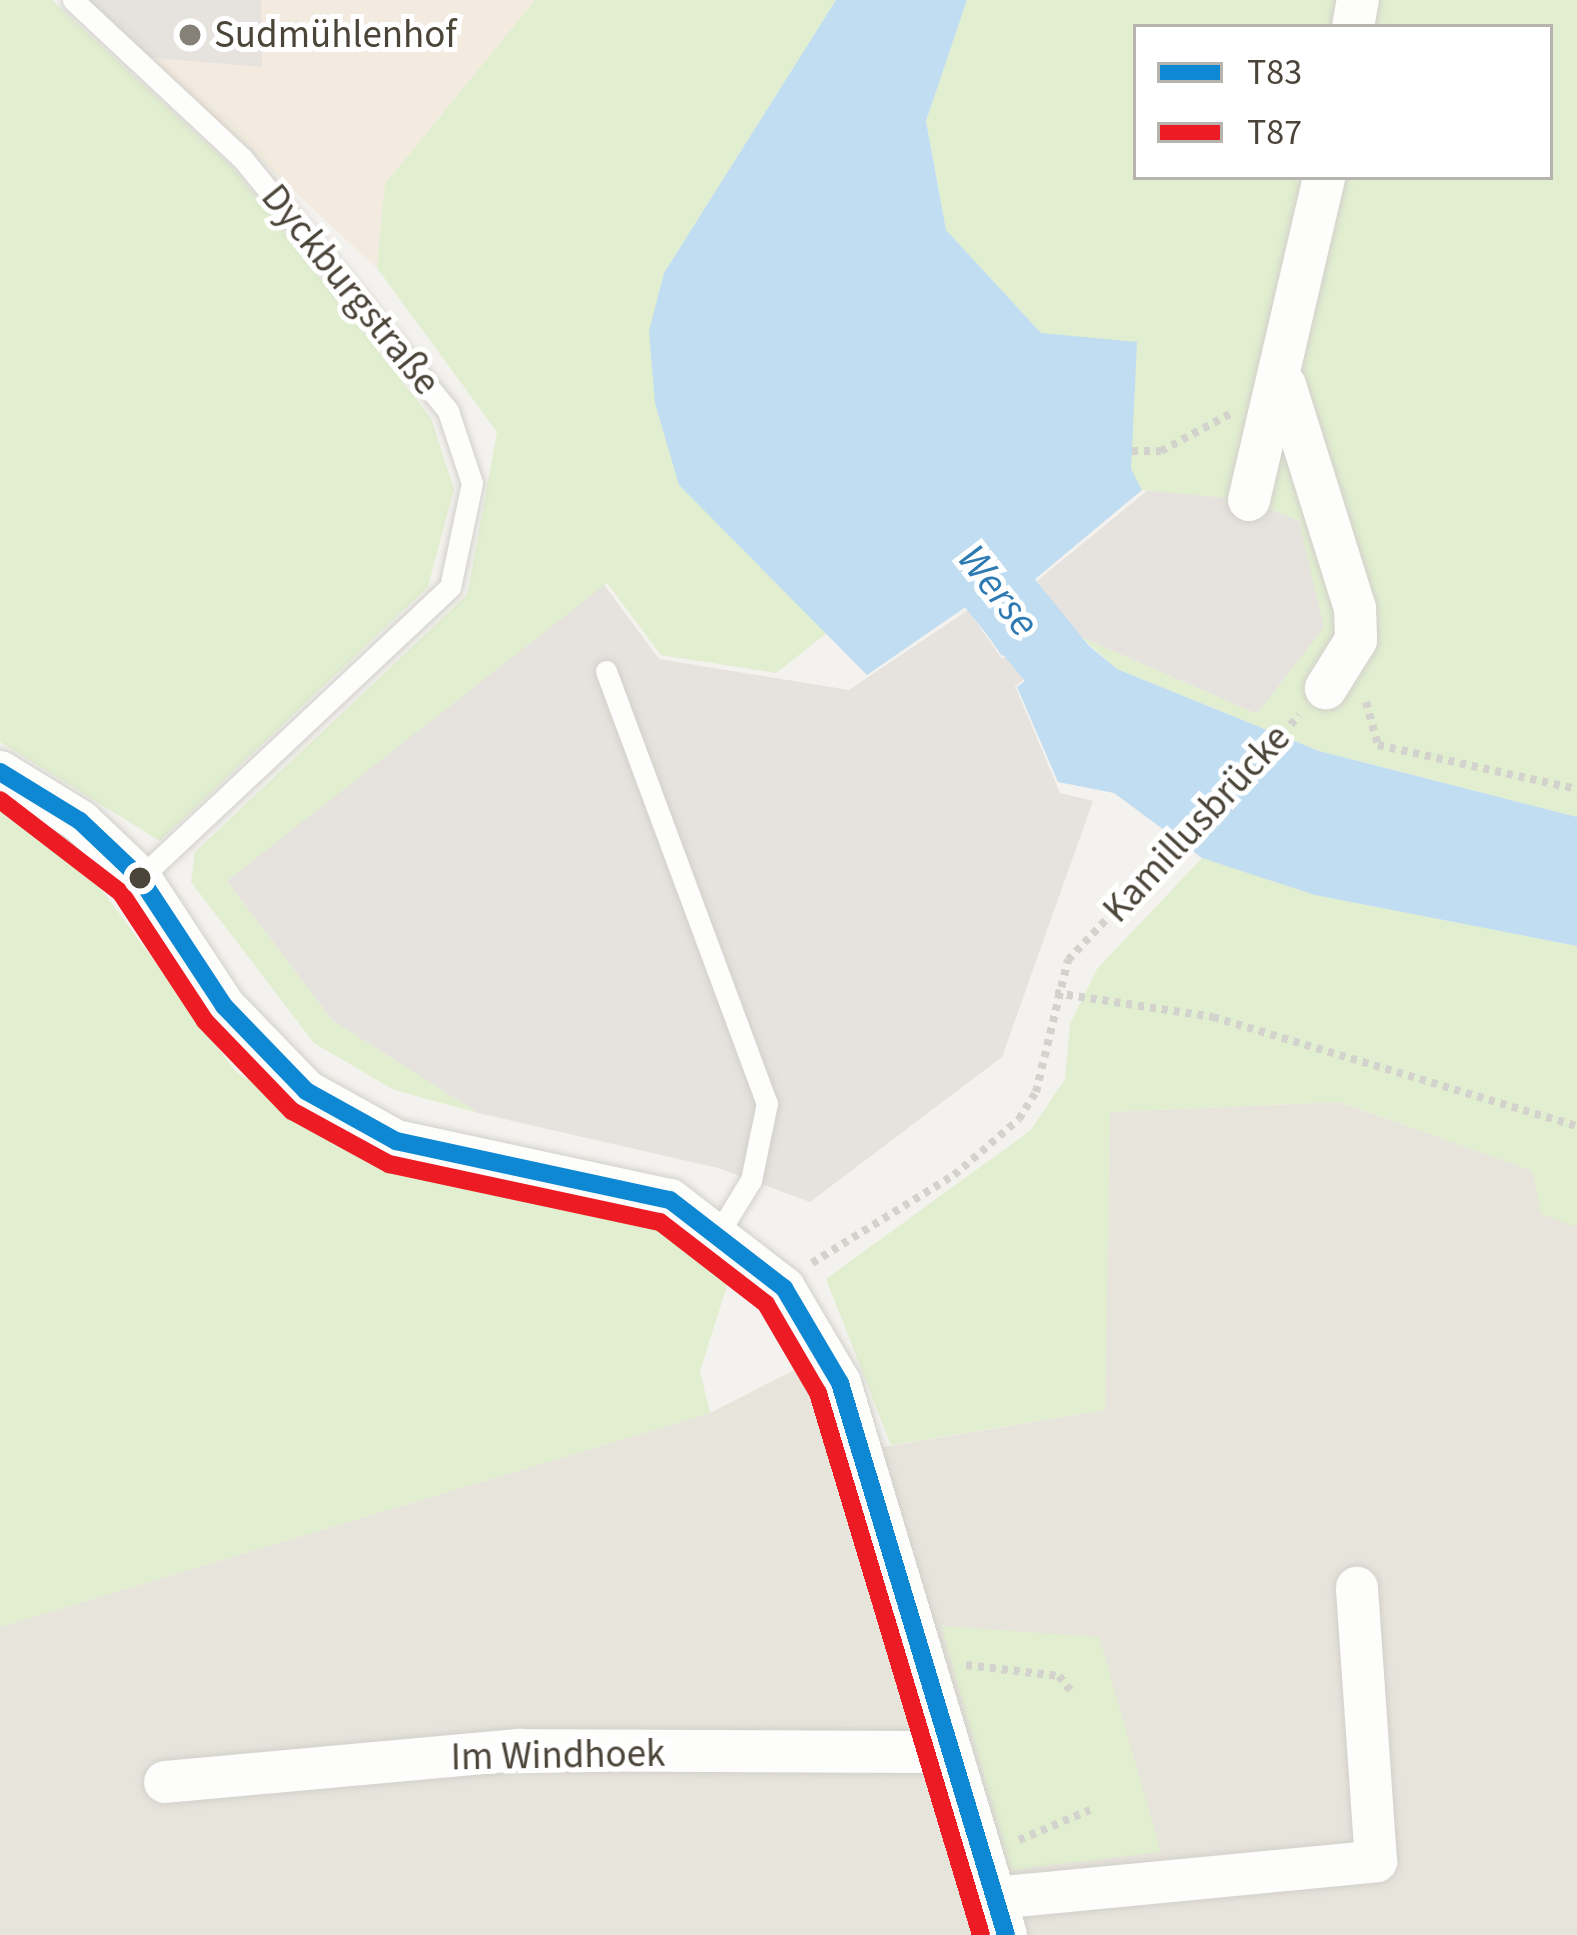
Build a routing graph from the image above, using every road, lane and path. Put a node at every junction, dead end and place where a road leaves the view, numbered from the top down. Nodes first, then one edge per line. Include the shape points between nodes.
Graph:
1 (73, 0) edge
2 (1323, 180) edge
3 (1284, 384) junction
4 (1161, 451) dead end
5 (1132, 452) dead end
6 (1250, 500) dead end
7 (1356, 640) junction
8 (606, 671) dead end
9 (1326, 688) joint
10 (0, 772) edge
11 (1577, 789) edge
12 (140, 878) junction
13 (1055, 994) junction
14 (1577, 1126) edge
15 (721, 1229) junction
16 (784, 1288) junction
17 (1357, 1588) dead end
18 (966, 1665) dead end
19 (1074, 1695) dead end
20 (951, 1752) junction
21 (166, 1783) dead end
22 (1090, 1810) dead end
23 (1018, 1840) dead end
24 (1000, 1916) edge

1 - 12 lane, Dyckburgstraße via 242,158 448,411 472,483 450,587
2 - 3 street
3 - 6 street
3 - 7 street
4 - 5 path
7 - 9 street
7 - 11 path via 1378,745
8 - 15 lane via 767,1103 751,1180
9 - 13 path, Kamillusbrücke via 1068,960
10 - 12 street via 80,820
12 - 15 street via 267,1057 350,1118 440,1153 606,1179
13 - 14 path via 1213,1017
13 - 16 path via 1036,1093 1019,1119
15 - 16 street
16 - 20 street via 840,1382
17 - 24 street via 1376,1861
18 - 19 path via 1059,1676
20 - 21 street, Im Windhoek via 520,1750
20 - 24 street
22 - 23 path

